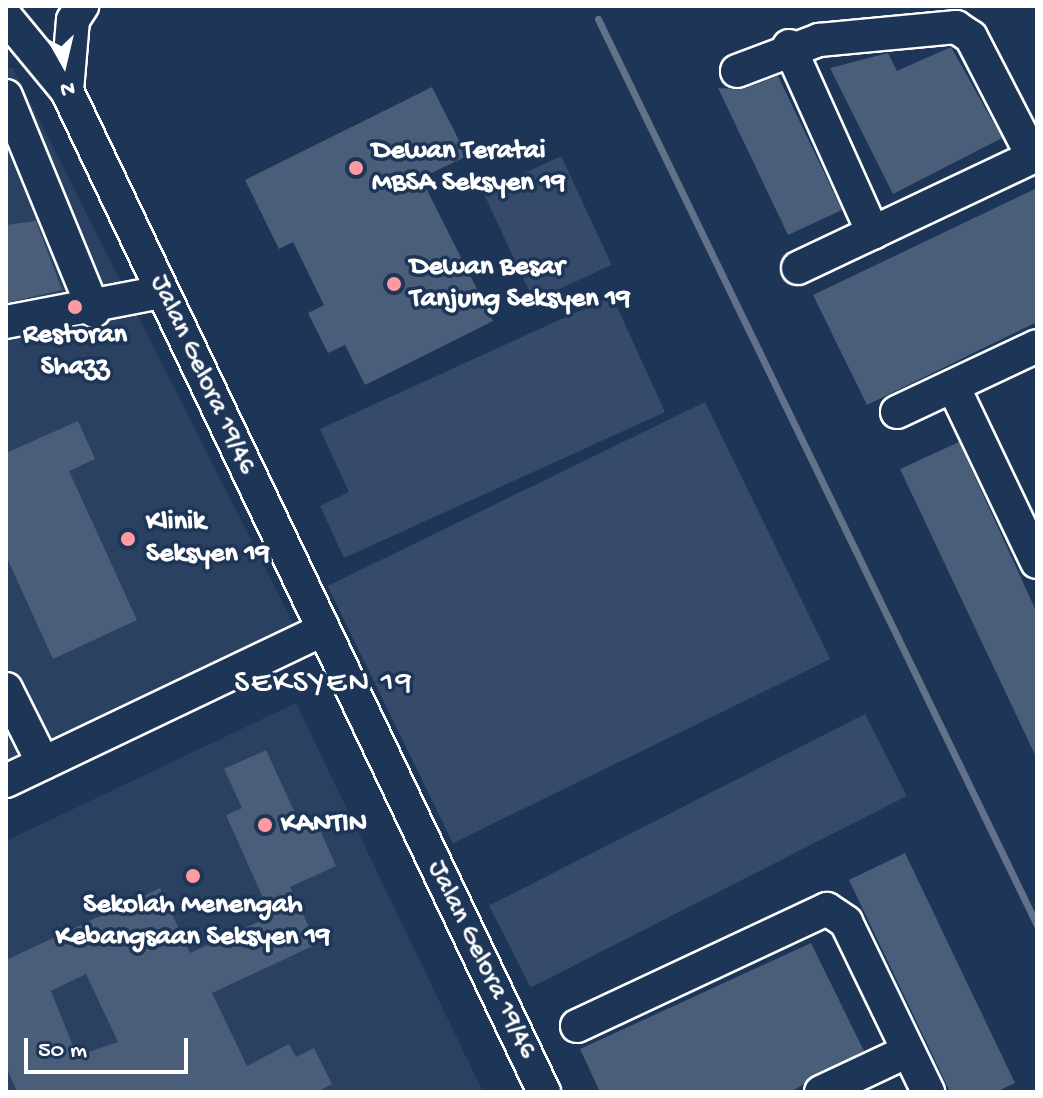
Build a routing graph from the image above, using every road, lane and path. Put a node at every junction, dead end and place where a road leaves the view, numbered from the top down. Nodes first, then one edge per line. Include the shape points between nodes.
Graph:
1 (82, 6) edge
2 (6, 17) edge
3 (789, 46) junction
4 (737, 71) dead end
5 (67, 91) junction
6 (6, 96) edge
7 (1035, 156) edge
8 (873, 233) junction
9 (798, 268) dead end
10 (162, 292) junction
11 (94, 311) junction
12 (6, 322) edge
13 (1037, 346) edge
14 (953, 386) junction
15 (897, 412) dead end
16 (1037, 562) edge
17 (323, 630) junction
18 (6, 689) edge
19 (43, 763) junction
20 (6, 781) edge
21 (577, 1026) dead end
22 (908, 1051) junction
23 (544, 1092) edge
24 (821, 1092) edge
25 (928, 1092) edge

1 - 5 street via 73,20
2 - 5 street, Jalan Gelora 19/46
3 - 4 street
3 - 7 street via 956,27 971,37
3 - 8 street
5 - 10 street, Jalan Gelora 19/46
6 - 11 street
7 - 8 street
8 - 9 street
10 - 11 street
10 - 17 street, Jalan Gelora 19/46
11 - 12 street
13 - 14 street
14 - 15 street
14 - 16 street
17 - 19 street
17 - 23 street, Jalan Gelora 19/46
18 - 19 street
19 - 20 street
21 - 22 street via 827,909 846,922
22 - 24 street
22 - 25 street

